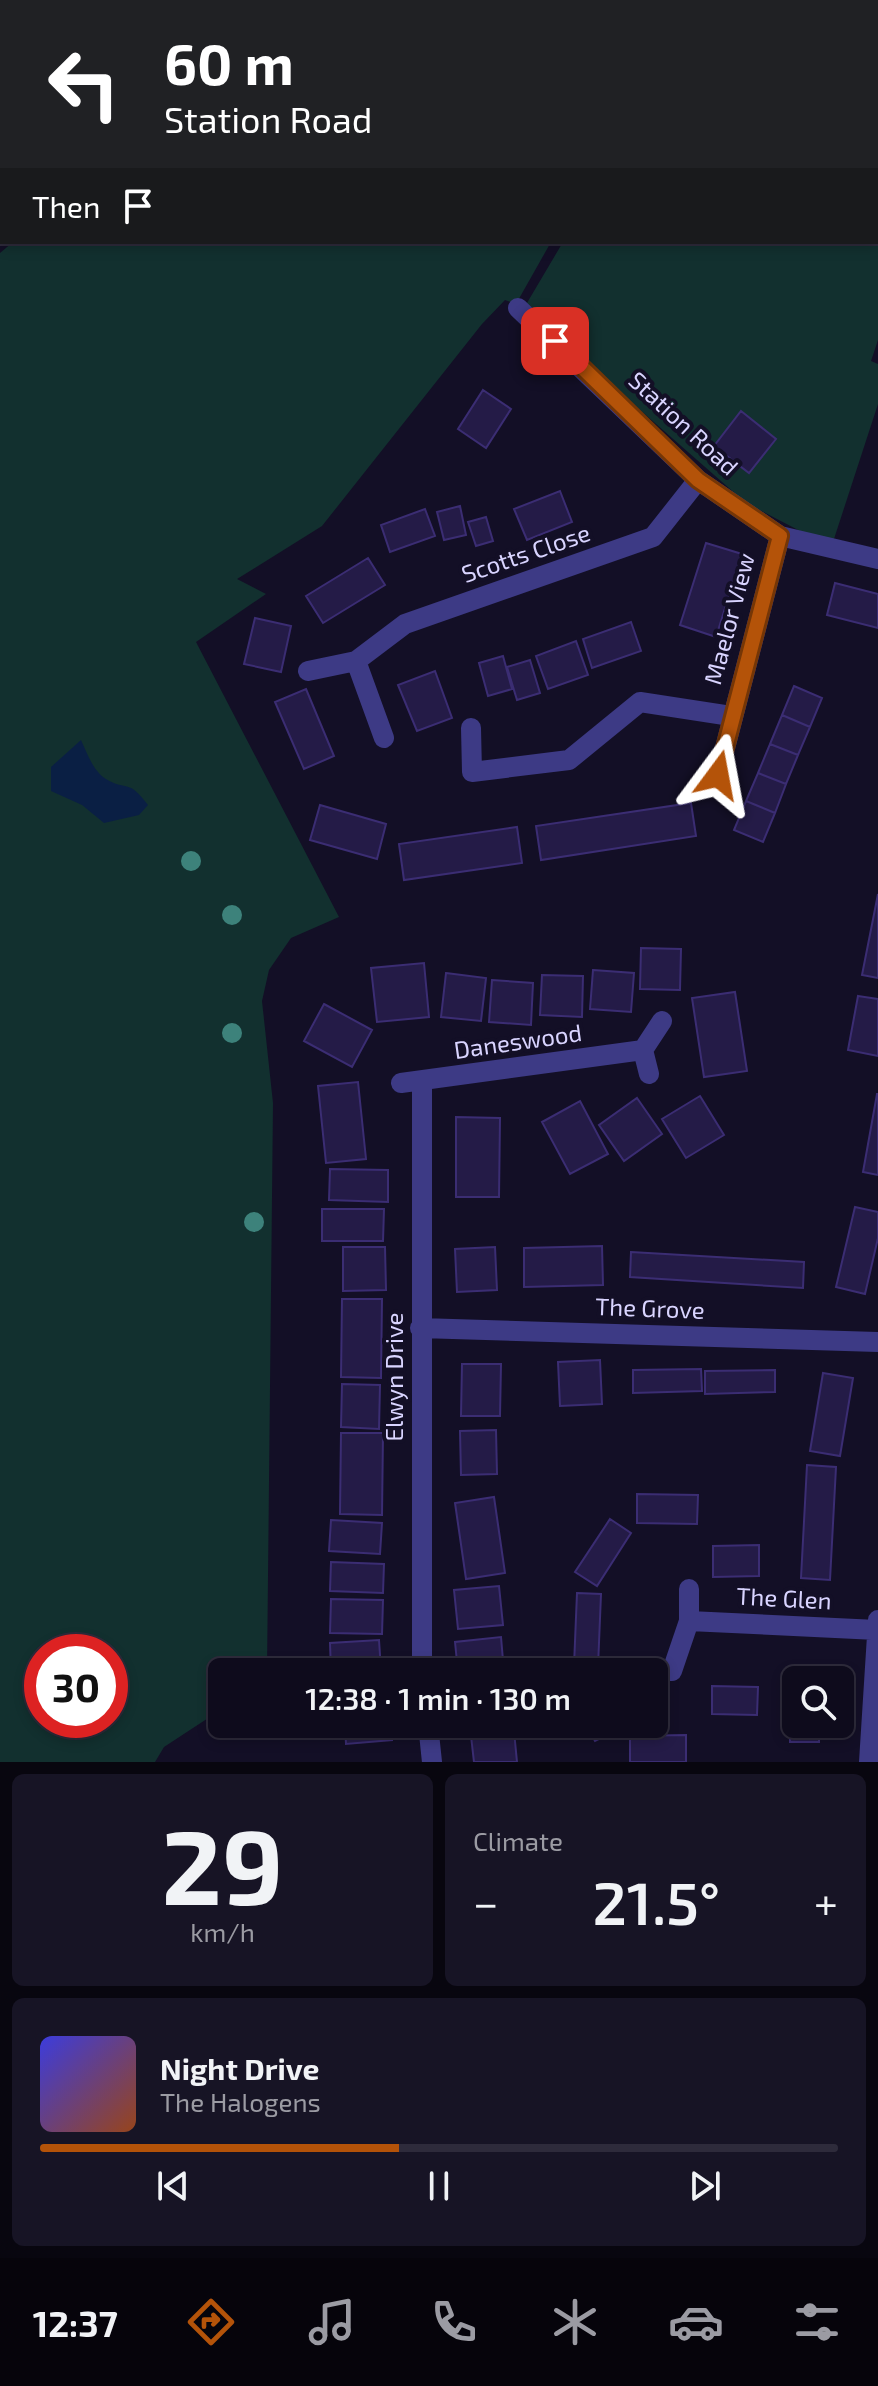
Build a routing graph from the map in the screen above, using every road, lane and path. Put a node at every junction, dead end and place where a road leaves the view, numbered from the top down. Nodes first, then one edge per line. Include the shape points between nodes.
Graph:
1 (518, 308) dead end
2 (698, 480) junction
3 (780, 536) junction
4 (878, 559) edge
5 (356, 661) junction
6 (308, 671) dead end
7 (731, 716) junction
8 (471, 728) dead end
9 (384, 738) dead end
10 (718, 775) dead end
11 (662, 1021) dead end
12 (643, 1050) junction
13 (649, 1074) dead end
14 (412, 1083) joint
15 (420, 1328) junction
16 (878, 1342) edge
17 (689, 1589) dead end
18 (689, 1621) junction
19 (877, 1625) edge
20 (422, 1658) edge
21 (672, 1671) dead end
22 (429, 1738) edge
23 (432, 1762) edge
24 (869, 1762) edge

1 - 2 street, Station Road
2 - 3 street, Station Road
2 - 5 street, Scotts Close via 653,537 405,624
3 - 4 street, Station Road
3 - 7 street, Maelor View
5 - 6 street, Scotts Close
5 - 9 street
7 - 8 street, Maelor View via 640,702 569,760 472,772
7 - 10 street, Maelor View
11 - 12 street
12 - 13 street
12 - 14 street, Daneswood
14 - 15 street, Elwyn Drive
15 - 16 street, The Grove
15 - 20 street, Elwyn Drive
17 - 18 street
18 - 19 street, The Glen
18 - 21 street
19 - 24 street
22 - 23 street

